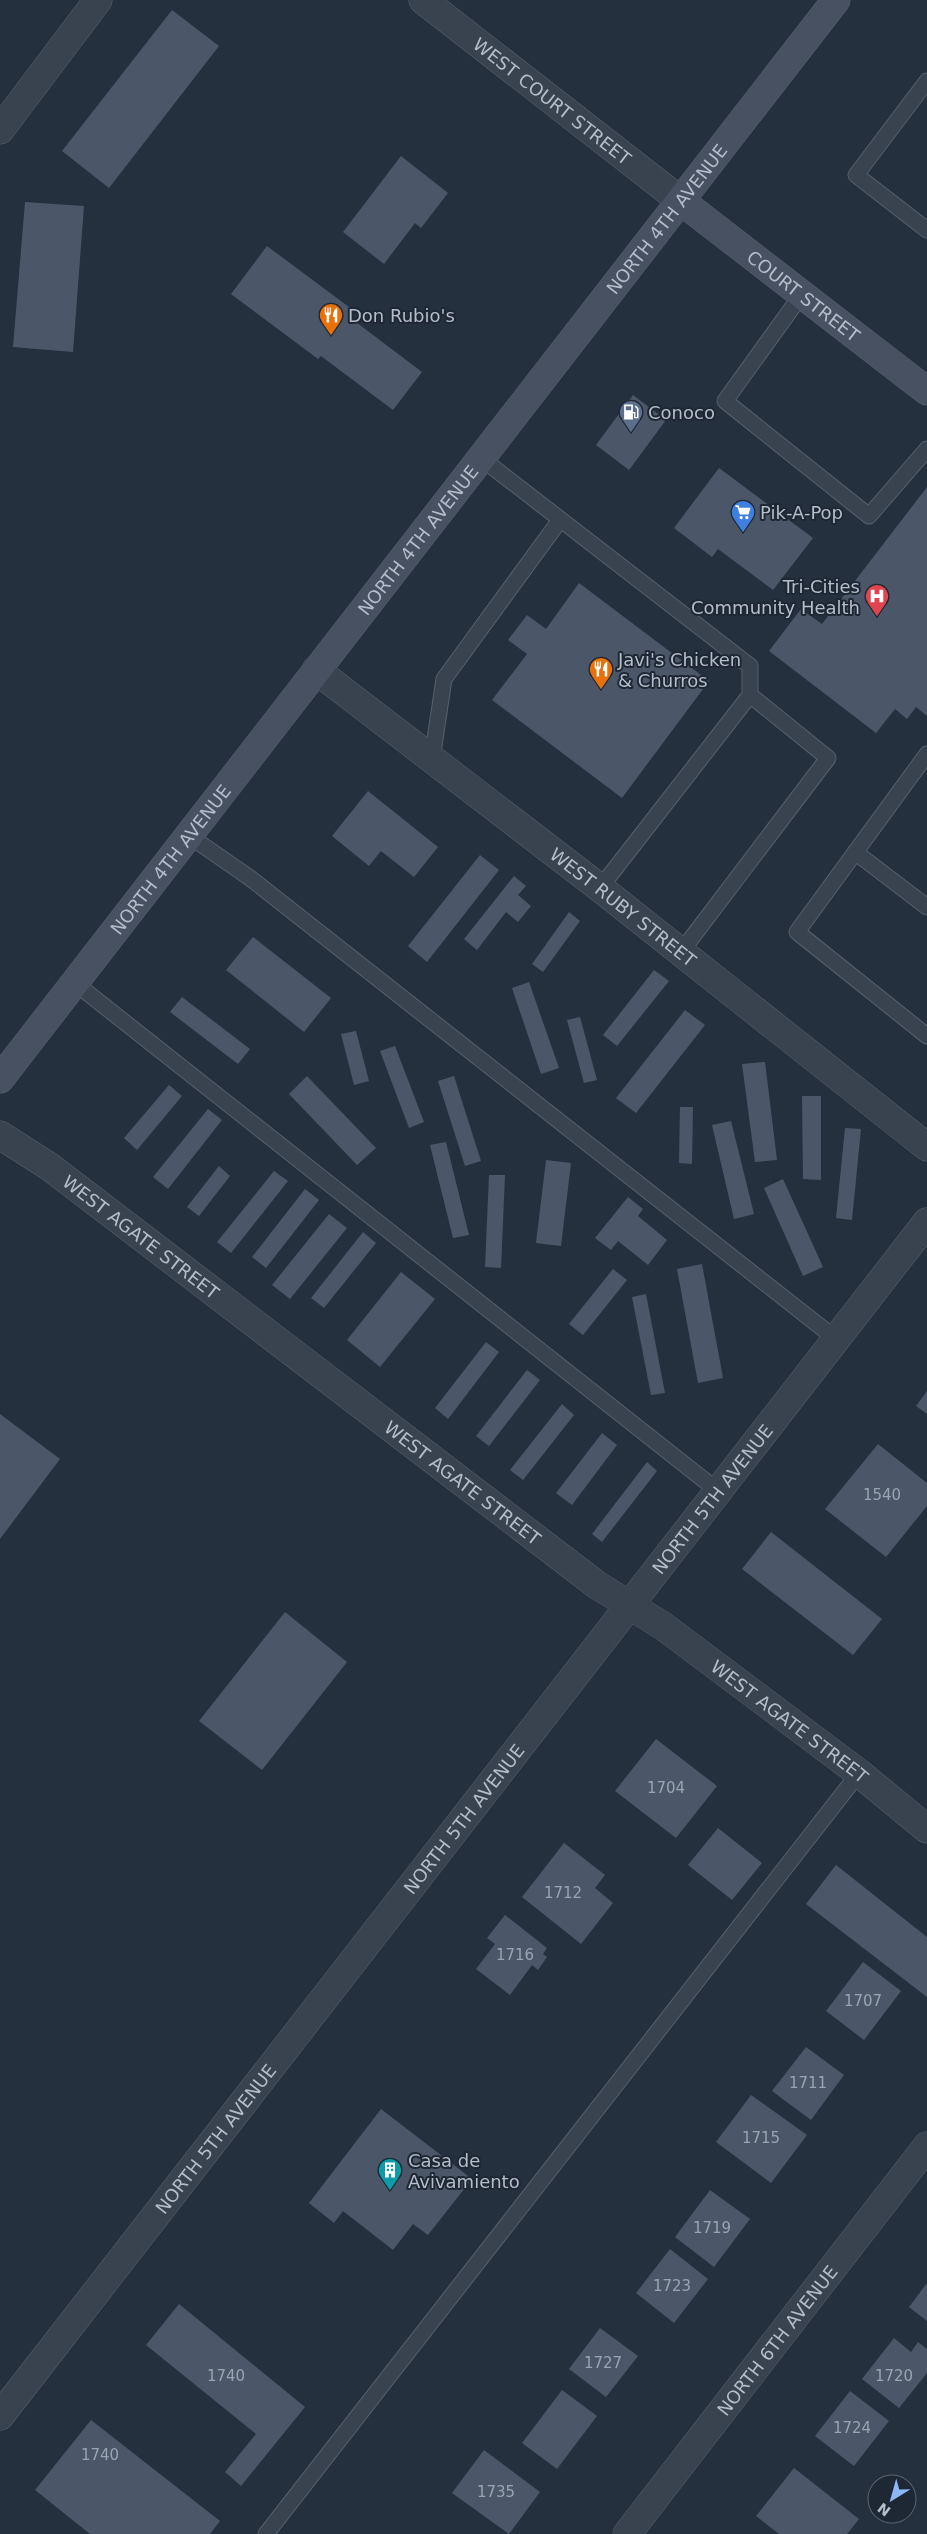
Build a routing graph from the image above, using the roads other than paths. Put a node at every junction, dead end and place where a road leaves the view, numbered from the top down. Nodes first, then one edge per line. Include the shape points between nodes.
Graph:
1 (98, 0) edge
2 (423, 0) edge
3 (836, 0) edge
4 (927, 81) edge
5 (0, 130) edge
6 (681, 201) junction
7 (927, 230) edge
8 (802, 294) junction
9 (927, 391) edge
10 (927, 449) edge
11 (480, 458) junction
12 (560, 520) junction
13 (316, 670) junction
14 (750, 695) junction
15 (927, 754) edge
16 (432, 759) junction
17 (188, 835) junction
18 (855, 852) junction
19 (600, 888) junction
20 (927, 907) edge
21 (681, 952) junction
22 (74, 983) junction
23 (927, 1036) edge
24 (0, 1079) edge
25 (0, 1135) edge
26 (927, 1147) edge
27 (927, 1222) edge
28 (836, 1339) junction
29 (718, 1491) junction
30 (631, 1604) junction
31 (859, 1773) junction
32 (927, 1829) edge
33 (927, 2146) edge
34 (0, 2416) edge
35 (266, 2534) edge
36 (628, 2534) edge

1 - 5 street
2 - 6 street, WEST COURT STREET
3 - 6 main road, NORTH 4TH AVENUE
4 - 7 lane via 856,174
6 - 8 main road, COURT STREET
6 - 11 main road, NORTH 4TH AVENUE
8 - 9 main road, COURT STREET
8 - 10 lane via 725,401 870,516
11 - 12 lane
11 - 13 main road, NORTH 4TH AVENUE
12 - 14 lane via 750,666
12 - 16 lane via 444,679
13 - 16 street, WEST RUBY STREET
13 - 17 main road, NORTH 4TH AVENUE
14 - 19 lane
14 - 21 lane via 828,758
15 - 18 lane
16 - 19 street, WEST RUBY STREET
17 - 22 main road, NORTH 4TH AVENUE
17 - 28 lane via 250,878
18 - 20 lane
18 - 23 lane via 797,932
19 - 21 street, WEST RUBY STREET
21 - 26 street, WEST RUBY STREET
22 - 24 main road, NORTH 4TH AVENUE
22 - 29 lane
25 - 30 street, WEST AGATE STREET via 31,1153 591,1580
27 - 28 street, NORTH 5TH AVENUE
28 - 29 street, NORTH 5TH AVENUE
29 - 30 street, NORTH 5TH AVENUE
30 - 31 street, WEST AGATE STREET
30 - 34 street, NORTH 5TH AVENUE
31 - 32 street, WEST AGATE STREET
31 - 35 lane
33 - 36 street, NORTH 6TH AVENUE

